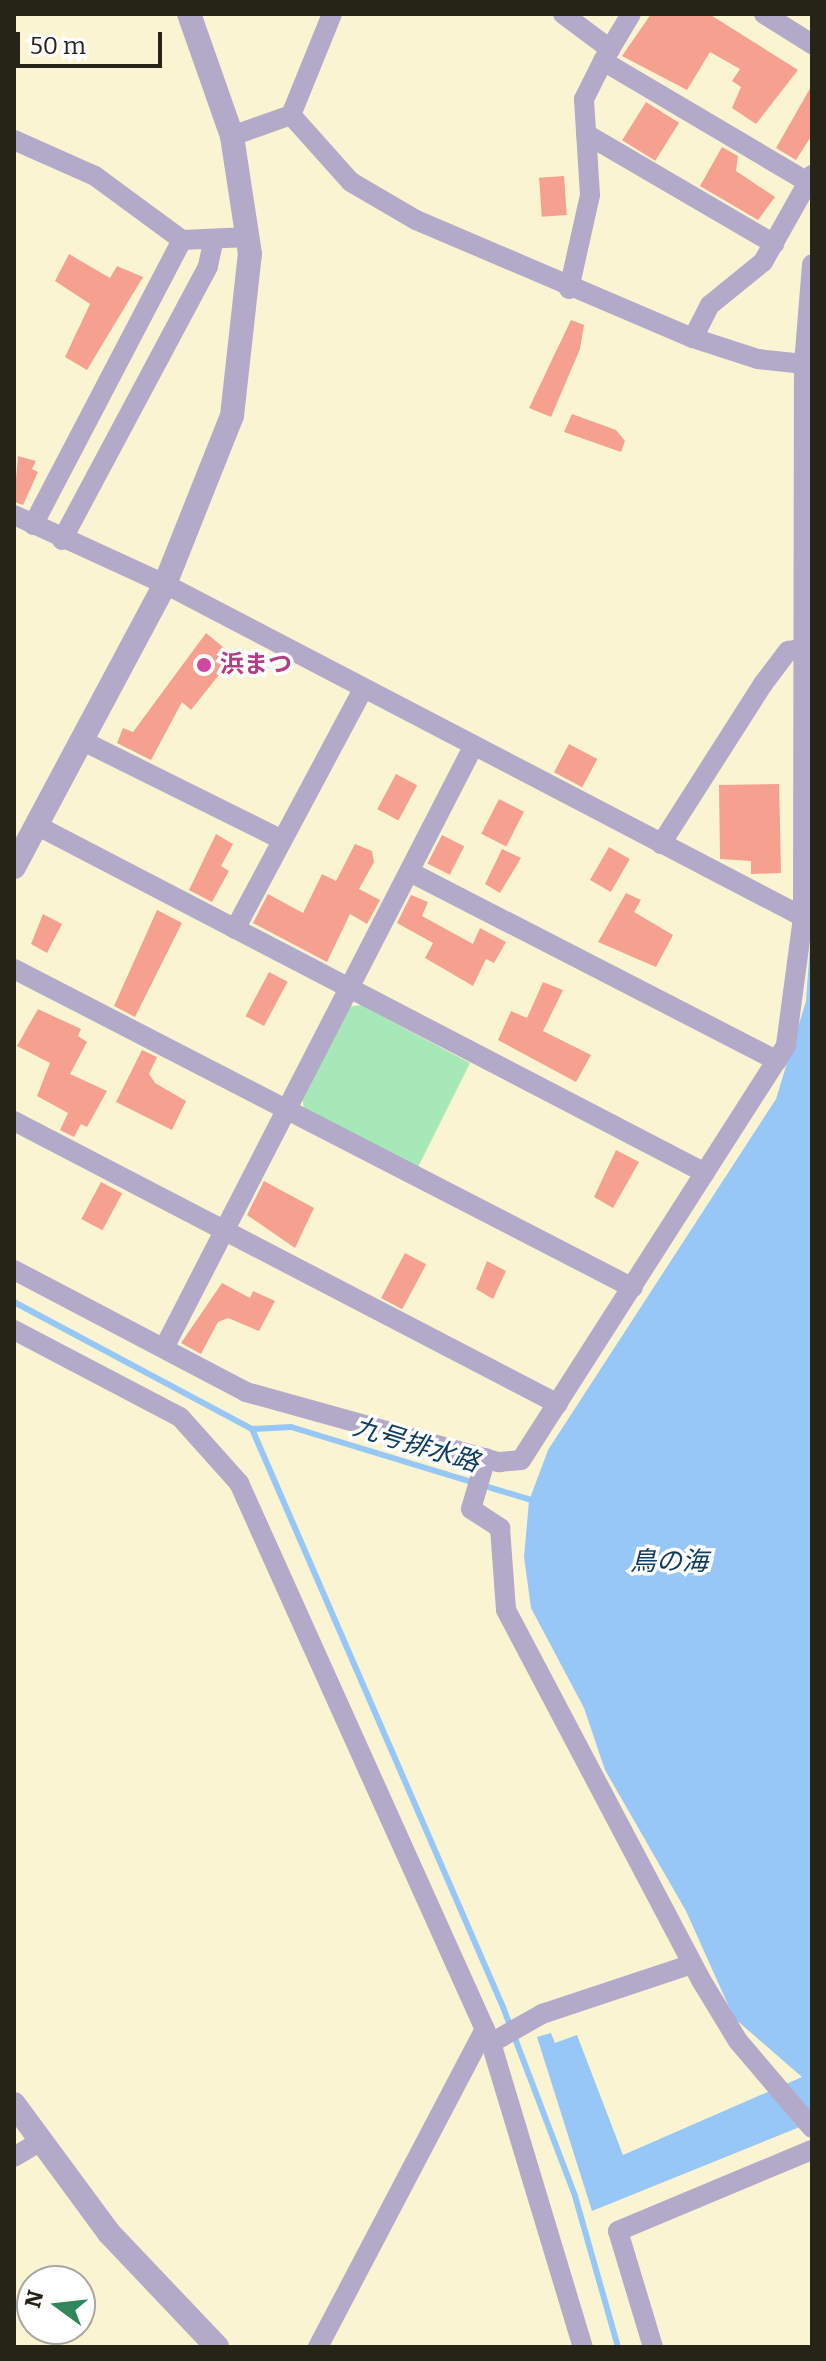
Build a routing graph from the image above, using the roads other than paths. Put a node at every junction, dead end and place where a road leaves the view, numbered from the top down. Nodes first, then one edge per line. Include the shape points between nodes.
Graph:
1 (189, 14) edge
2 (332, 14) edge
3 (563, 14) edge
4 (631, 14) edge
5 (764, 14) edge
6 (812, 44) edge
7 (607, 55) junction
8 (291, 115) junction
9 (586, 134) junction
10 (232, 136) junction
11 (14, 140) edge
12 (810, 179) edge
13 (248, 237) junction
14 (182, 240) junction
15 (213, 243) junction
16 (774, 244) junction
17 (812, 264) edge
18 (569, 289) junction
19 (693, 338) junction
20 (804, 364) junction
21 (14, 515) edge
22 (33, 525) junction
23 (62, 540) junction
24 (165, 584) junction
25 (803, 649) junction
26 (362, 691) junction
27 (83, 741) junction
28 (473, 747) junction
29 (36, 825) junction
30 (282, 840) junction
31 (661, 844) junction
32 (14, 867) edge
33 (410, 872) junction
34 (803, 917) junction
35 (235, 929) junction
36 (14, 969) edge
37 (349, 988) junction
38 (777, 1061) junction
39 (285, 1110) junction
40 (14, 1121) edge
41 (705, 1173) junction
42 (221, 1231) junction
43 (14, 1270) edge
44 (633, 1288) junction
45 (14, 1330) edge
46 (165, 1346) junction
47 (558, 1404) junction
48 (484, 1463) junction
49 (697, 1972) junction
50 (491, 2036) junction
51 (14, 2104) edge
52 (812, 2128) edge
53 (37, 2143) junction
54 (812, 2150) edge
55 (14, 2157) edge
56 (217, 2347) edge
57 (318, 2347) edge
58 (583, 2347) edge
59 (653, 2347) edge

1 - 10 street
2 - 8 street
3 - 7 street
4 - 7 street
5 - 6 street
7 - 9 street via 584,99
7 - 12 street
8 - 10 street
8 - 18 street via 351,182 416,220
9 - 16 street
9 - 18 street via 590,195
10 - 13 street
11 - 14 street via 95,176
12 - 16 street
13 - 15 street
13 - 24 street via 248,306 232,416
14 - 15 street
14 - 22 street
15 - 23 street via 208,266
16 - 19 street via 763,262 710,305
17 - 20 street
18 - 19 street
19 - 20 street via 758,359
20 - 25 street
21 - 22 street
22 - 23 street
23 - 24 street
24 - 26 street
24 - 27 street
25 - 31 street via 788,651 763,684
25 - 34 street
26 - 28 street
26 - 30 street
27 - 29 street
27 - 30 street
28 - 31 street
28 - 33 street
29 - 32 street
29 - 35 street
30 - 35 street
31 - 34 street
33 - 37 street
33 - 38 street
34 - 38 street via 799,975
35 - 37 street
36 - 39 street
37 - 39 street
37 - 41 street
38 - 41 street
39 - 42 street
39 - 44 street
40 - 42 street
41 - 44 street
42 - 46 street
42 - 47 street
43 - 46 street
44 - 47 street
45 - 50 street via 180,1417 239,1483
46 - 48 street via 246,1392
47 - 48 street via 521,1460
48 - 49 street via 471,1509 500,1528 506,1610
49 - 50 street via 542,2014
49 - 52 street via 738,2041
50 - 57 street
50 - 58 street
51 - 53 street
53 - 55 street
53 - 56 street via 109,2233
54 - 59 street via 618,2231

